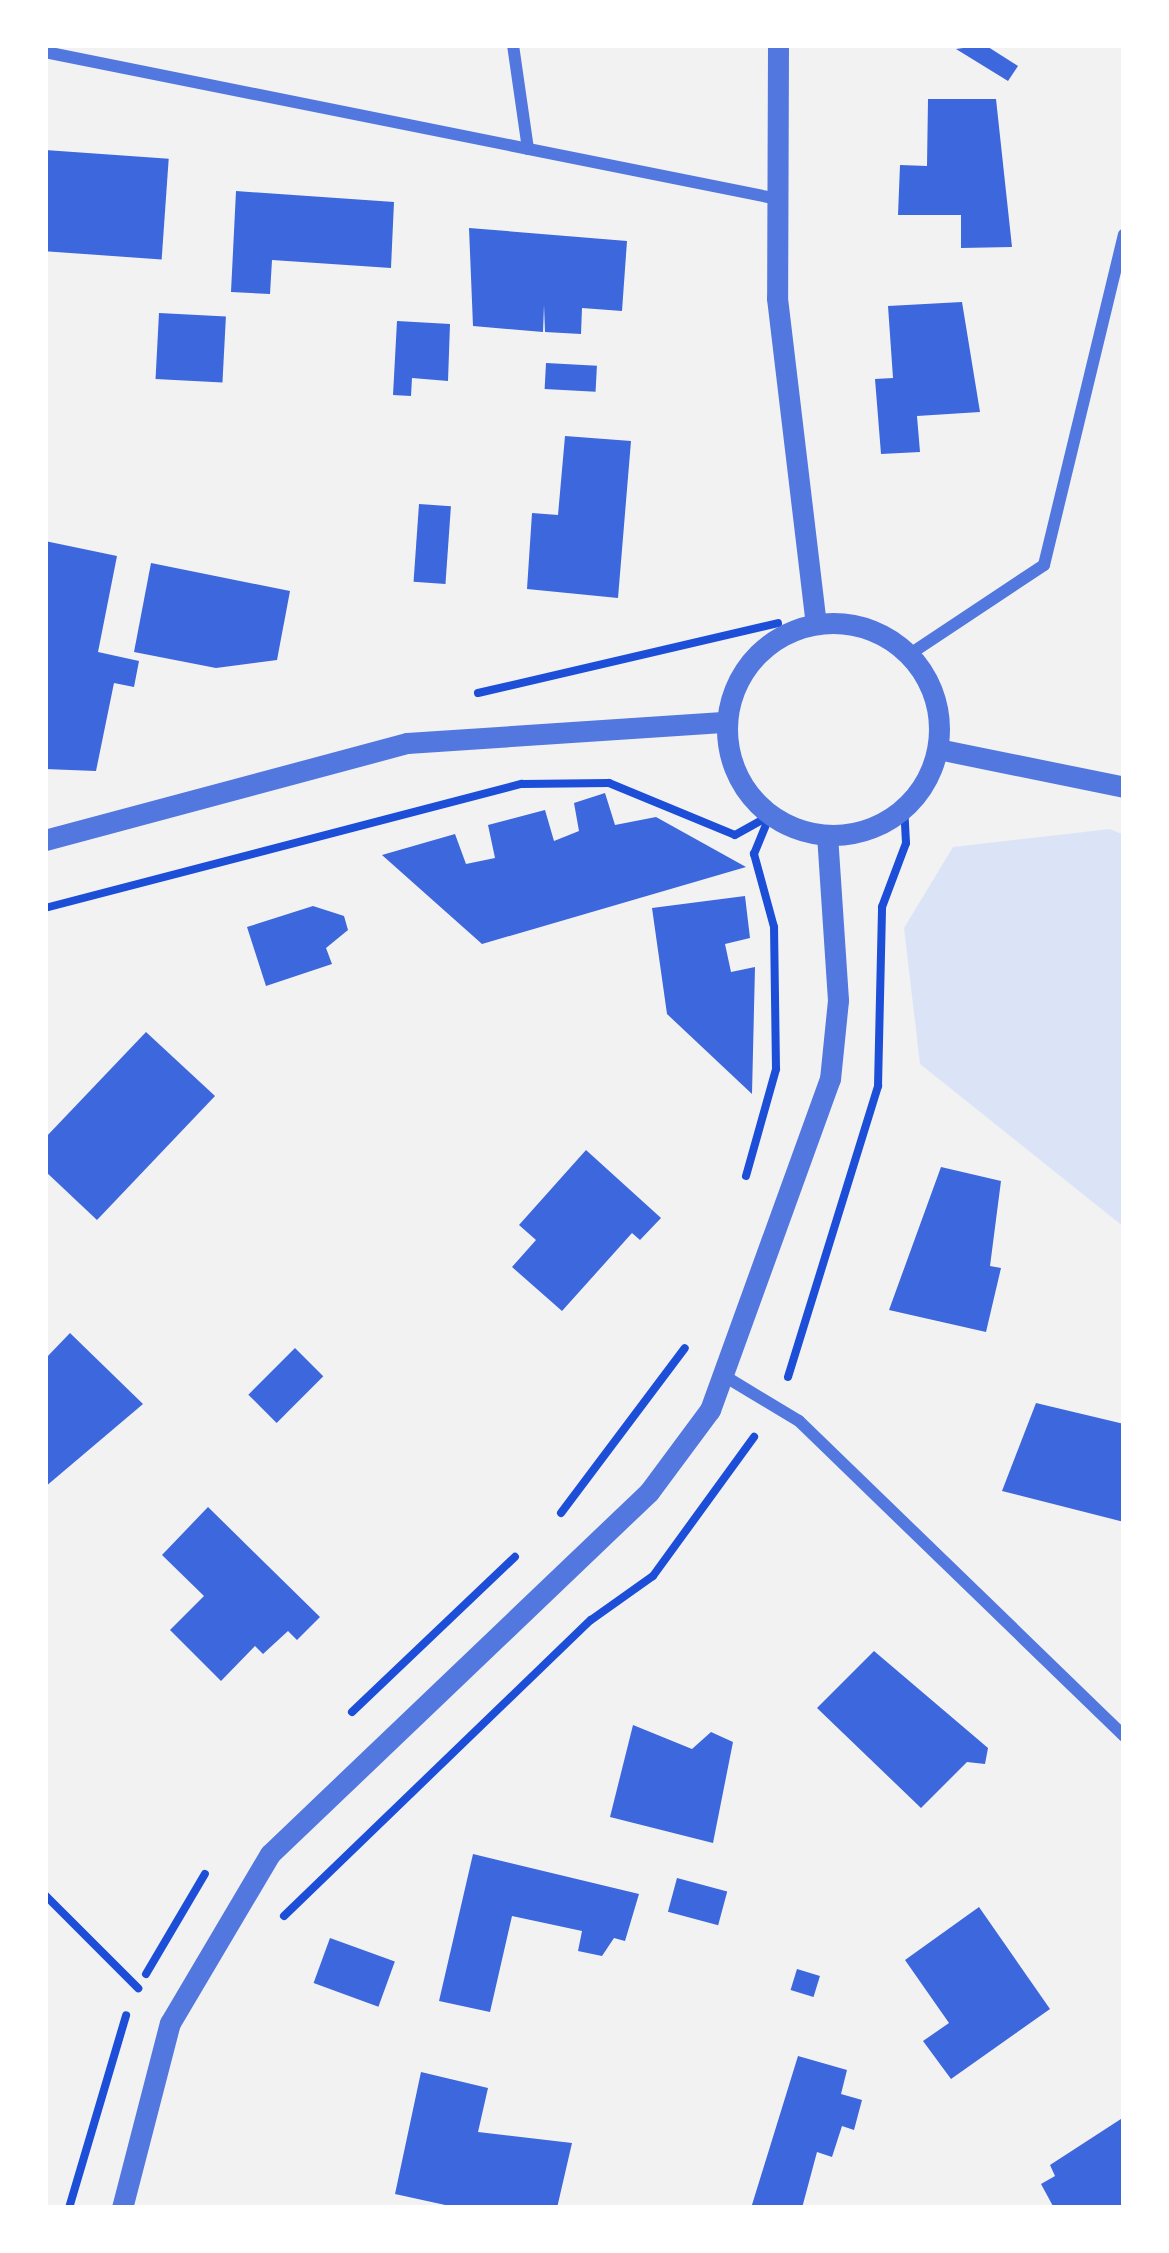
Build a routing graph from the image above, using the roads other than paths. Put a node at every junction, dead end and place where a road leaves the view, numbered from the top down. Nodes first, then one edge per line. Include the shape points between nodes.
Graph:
1 (513, 45) edge
2 (778, 45) edge
3 (45, 52) edge
4 (528, 149) junction
5 (778, 199) junction
6 (1124, 235) edge
7 (816, 623) junction
8 (910, 654) junction
9 (726, 722) junction
10 (938, 748) junction
11 (1124, 788) edge
12 (827, 835) junction
13 (45, 840) edge
14 (726, 1377) junction
15 (1124, 1736) edge
16 (122, 2208) edge

1 - 4 street
2 - 5 street
3 - 4 street
4 - 5 street
5 - 7 street via 777,298
6 - 8 street via 1044,565
7 - 8 street via 883,633
7 - 9 street via 754,657
8 - 10 street via 929,682
9 - 12 street via 736,774 770,815
9 - 13 street via 407,743
10 - 11 street
10 - 12 street via 904,808
12 - 14 street via 838,1000 830,1079
14 - 15 street via 799,1421
14 - 16 street via 649,1492 358,1762 236,1902 170,2023

